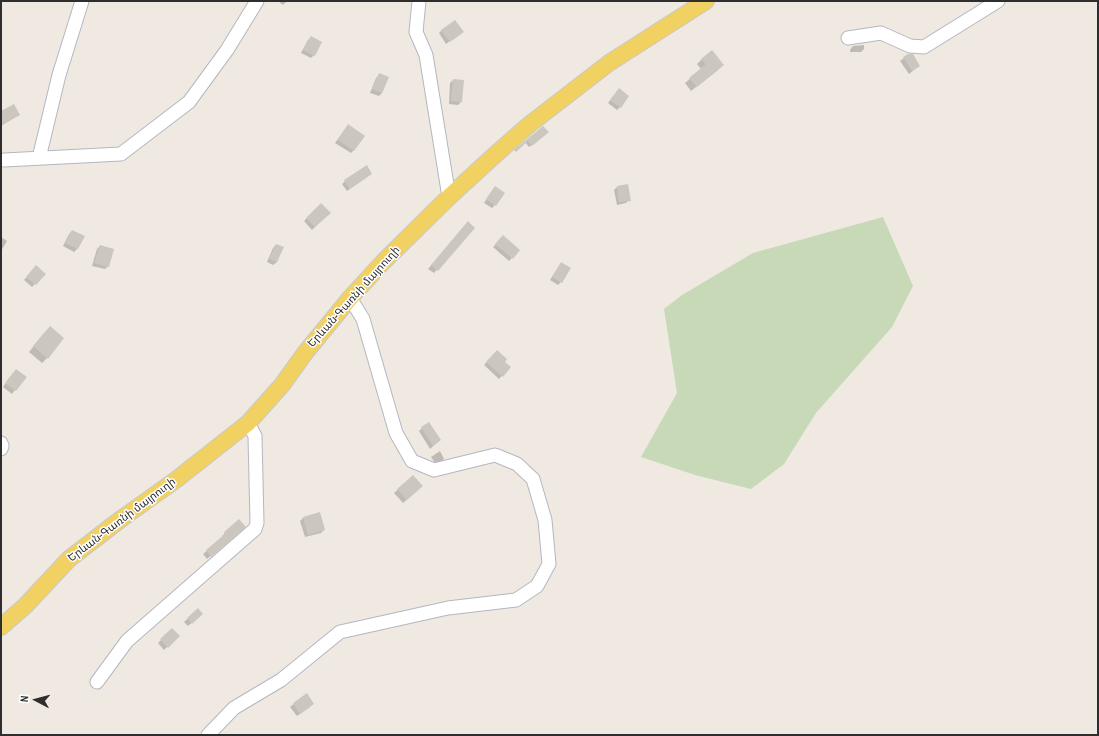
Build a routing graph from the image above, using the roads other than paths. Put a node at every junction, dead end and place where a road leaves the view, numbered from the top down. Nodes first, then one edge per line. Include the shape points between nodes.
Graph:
1 (82, 1) edge
2 (257, 1) edge
3 (419, 1) edge
4 (706, 1) edge
5 (998, 1) edge
6 (848, 38) dead end
7 (39, 158) junction
8 (2, 160) edge
9 (449, 197) junction
10 (350, 298) junction
11 (248, 423) junction
12 (1, 443) edge
13 (1, 449) edge
14 (1, 627) edge
15 (97, 682) dead end
16 (208, 735) edge

1 - 7 street via 59,75
2 - 7 street via 227,50 189,102 121,154
3 - 9 street via 416,32 426,55
4 - 9 main road, Երևան-Գառնի մայրուղի via 609,63 524,129
5 - 6 street via 924,47 910,46 881,33
7 - 8 street
9 - 10 main road, Երևան-Գառնի մայրուղի
10 - 11 main road, Երևան-Գառնի մայրուղի via 282,385
10 - 16 street via 363,319 396,433 412,461 434,470 495,455 517,464 533,479 545,520 548,564 537,586 516,600 448,608 340,632 281,680 234,708
11 - 14 main road, Երևան-Գառնի մայրուղի via 69,559 25,606
11 - 15 street via 255,436 255,529 128,641
12 - 13 street

